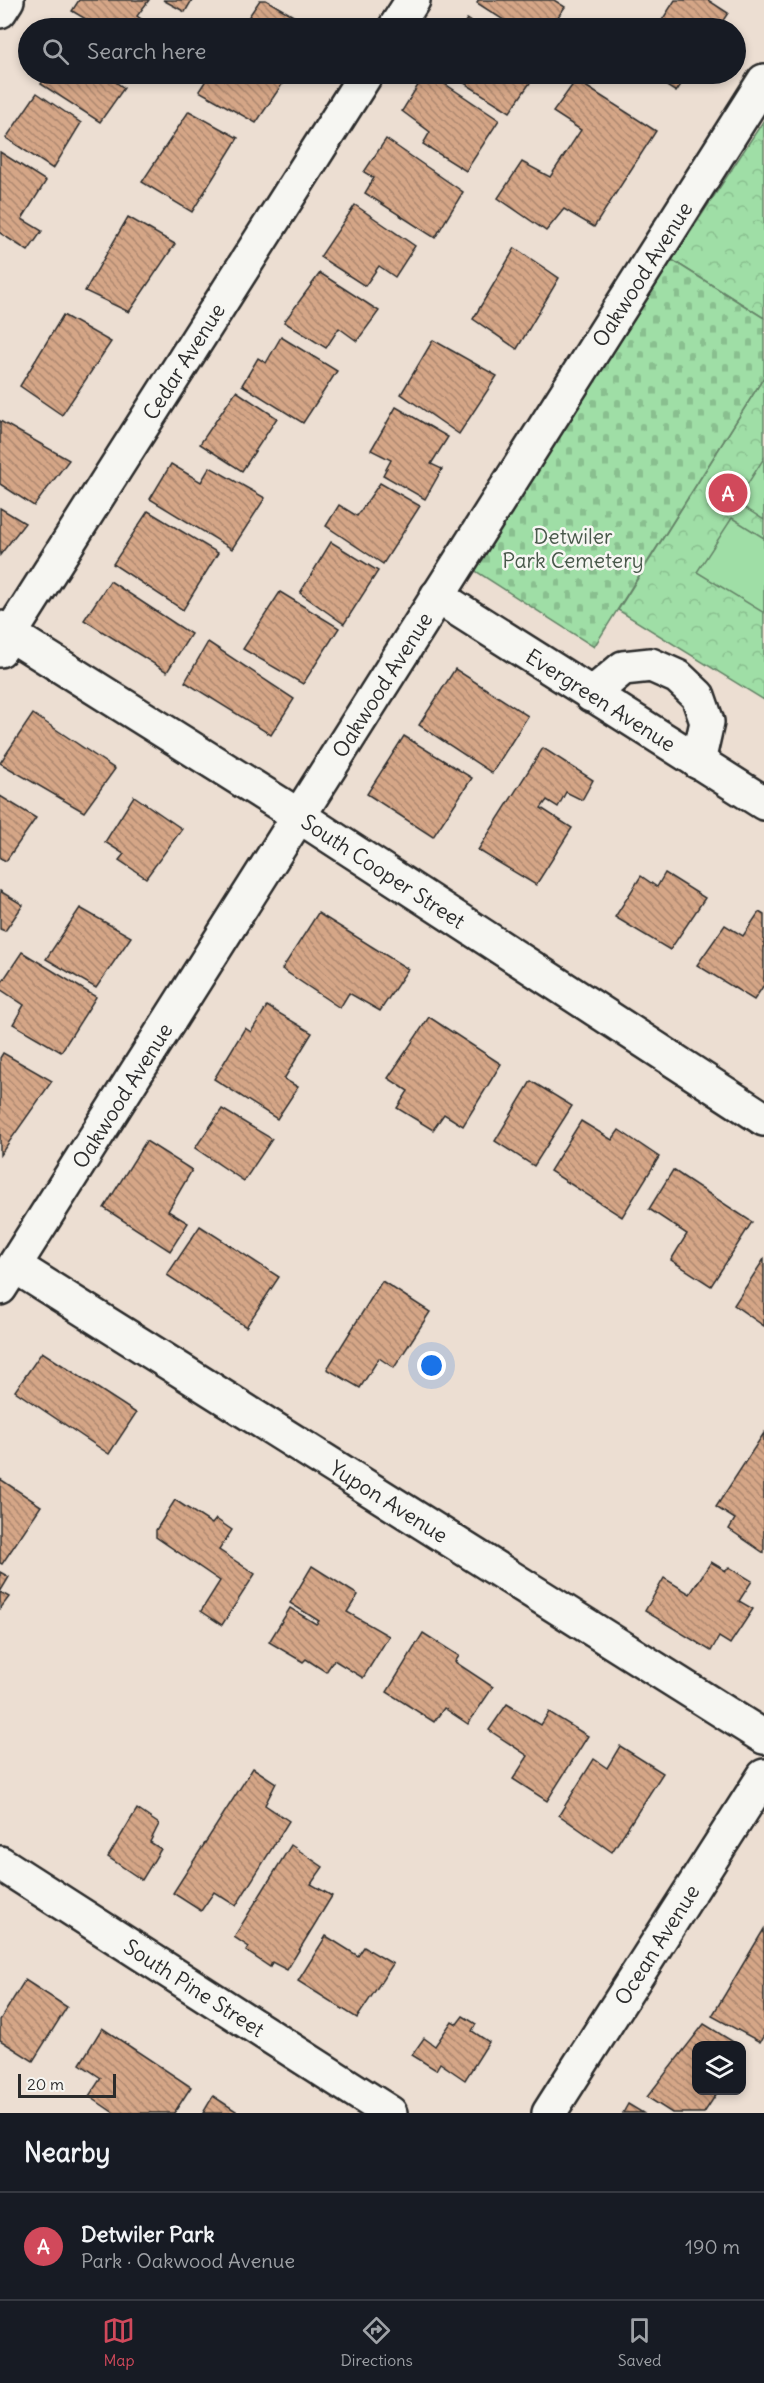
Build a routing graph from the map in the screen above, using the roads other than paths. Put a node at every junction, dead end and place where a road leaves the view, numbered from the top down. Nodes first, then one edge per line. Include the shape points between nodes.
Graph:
1 (7, 0) edge
2 (413, 0) edge
3 (0, 11) edge
4 (401, 18) edge
5 (764, 81) edge
6 (360, 84) edge
7 (437, 596) junction
8 (3, 638) edge
9 (591, 694) junction
10 (698, 762) junction
11 (764, 803) edge
12 (299, 816) junction
13 (764, 1119) edge
14 (7, 1277) edge
15 (764, 1737) edge
16 (764, 1776) edge
17 (0, 1863) edge
18 (390, 2113) edge
19 (549, 2113) edge

1 - 3 street
2 - 4 street
5 - 7 street, Oakwood Avenue
6 - 8 street, Cedar Avenue
7 - 9 street, Evergreen Avenue
7 - 12 street, Oakwood Avenue
8 - 12 street, South Cooper Street
9 - 10 street, Evergreen Avenue
9 - 10 street via 623,668 651,665 678,677 698,696 707,722
10 - 11 street, Evergreen Avenue
12 - 13 street, South Cooper Street
12 - 14 street, Oakwood Avenue
14 - 15 street, Yupon Avenue
16 - 19 street, Ocean Avenue
17 - 18 street, South Pine Street

